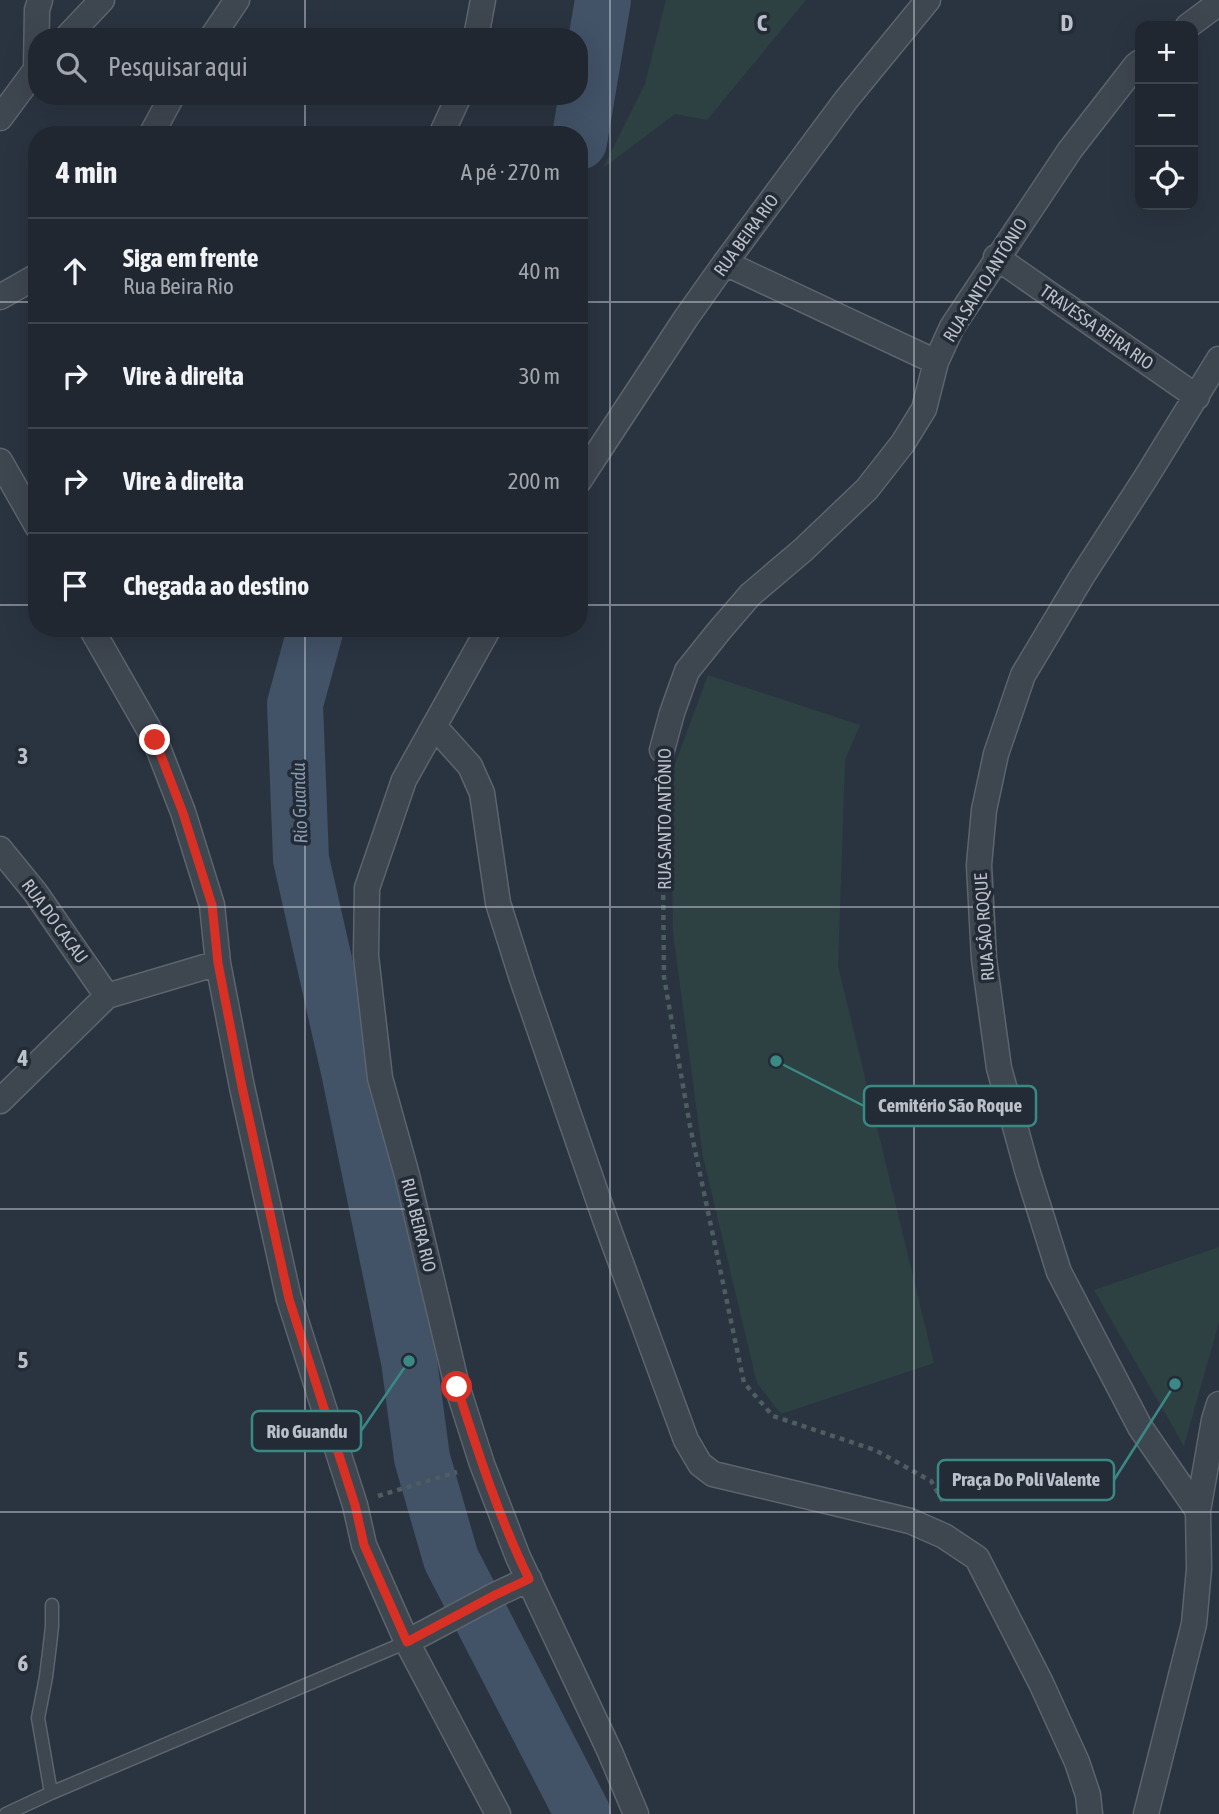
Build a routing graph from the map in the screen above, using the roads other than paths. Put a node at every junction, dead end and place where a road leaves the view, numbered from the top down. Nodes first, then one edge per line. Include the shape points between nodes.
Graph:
1 (40, 0) edge
2 (102, 0) edge
3 (237, 0) edge
4 (483, 0) edge
5 (928, 0) edge
6 (1219, 3) edge
7 (1195, 21) edge
8 (37, 28) edge
9 (76, 28) edge
10 (218, 28) edge
11 (478, 28) edge
12 (1135, 66) edge
13 (28, 80) edge
14 (167, 105) edge
15 (456, 105) edge
16 (0, 118) edge
17 (156, 126) edge
18 (445, 126) edge
19 (996, 257) junction
20 (724, 263) junction
21 (28, 281) edge
22 (0, 297) edge
23 (1219, 359) edge
24 (936, 362) junction
25 (1197, 397) junction
26 (0, 461) edge
27 (588, 467) edge
28 (28, 510) edge
29 (96, 637) edge
30 (484, 637) edge
31 (434, 726) junction
32 (662, 750) road end
33 (0, 849) edge
34 (218, 963) junction
35 (107, 996) junction
36 (0, 1101) edge
37 (1219, 1404) edge
38 (1198, 1511) junction
39 (1209, 1570) edge
40 (529, 1579) junction
41 (52, 1605) dead end
42 (417, 1637) junction
43 (51, 1793) junction
44 (6, 1814) edge
45 (498, 1814) edge
46 (636, 1814) edge
47 (1090, 1814) edge
48 (1146, 1814) edge

1 - 8 street
2 - 9 street
3 - 10 street
4 - 11 street
5 - 20 street, RUA BEIRA RIO via 846,100
6 - 7 street
12 - 19 street, RUA SANTO ANTÔNIO via 1070,149
13 - 16 street
14 - 17 street
15 - 18 street
19 - 24 street, RUA SANTO ANTÔNIO
19 - 25 street, TRAVESSA BEIRA RIO
20 - 24 street
20 - 27 street, RUA BEIRA RIO
21 - 22 street
23 - 25 street, RUA SÂO ROQUE
24 - 32 street, RUA SANTO ANTÔNIO via 924,409 867,489 750,595 687,671
25 - 38 street, RUA SÂO ROQUE via 1023,675 996,754 979,865 984,960 999,1068 1059,1272 1140,1427
26 - 28 street
29 - 34 street via 155,740 183,813 212,905
30 - 31 street, RUA BEIRA RIO
31 - 40 street, RUA BEIRA RIO via 404,780 367,888 366,956 380,1078 457,1387 482,1464
31 - 47 street via 470,766 482,793 498,903 523,982 686,1440 700,1464 713,1474 910,1521 944,1535 977,1558 1077,1762
33 - 35 street, RUA DO CACAU
34 - 35 street
34 - 42 street via 289,1299 364,1545
35 - 36 street
37 - 38 street
38 - 39 street
39 - 48 street
40 - 42 street
40 - 46 street, RUA BEIRA RIO
41 - 43 lane via 38,1718
42 - 43 lane
42 - 45 street
43 - 44 lane

